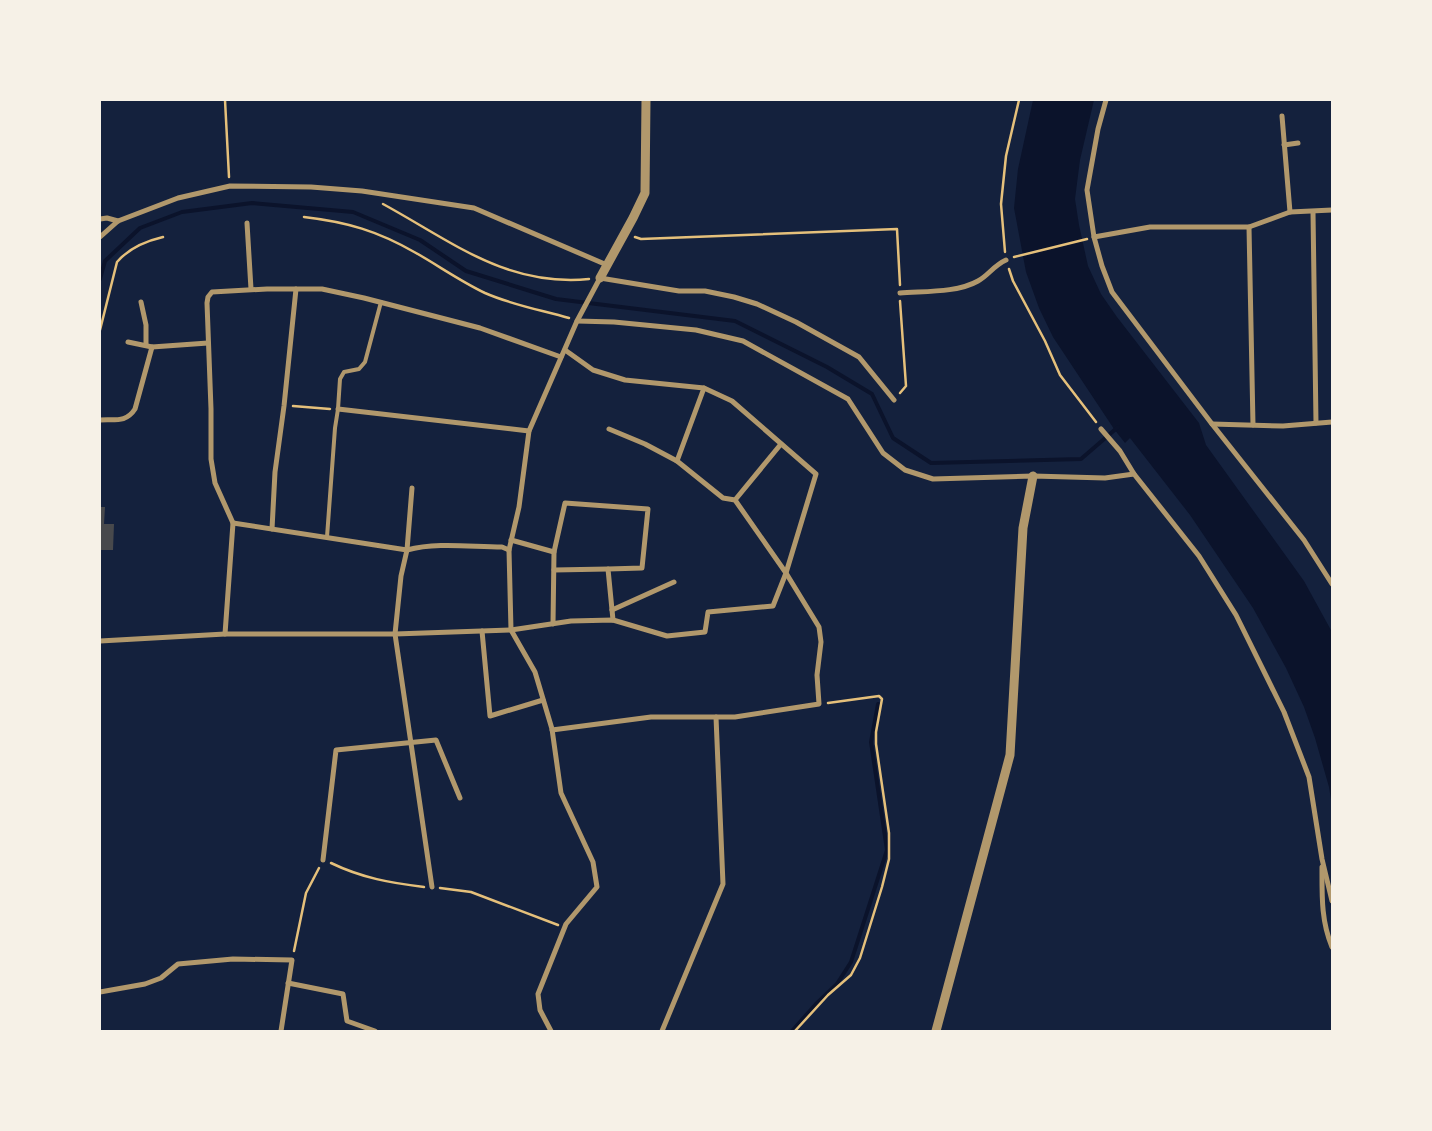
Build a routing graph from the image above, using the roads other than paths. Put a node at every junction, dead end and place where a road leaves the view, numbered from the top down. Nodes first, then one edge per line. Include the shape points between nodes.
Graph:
1 (646, 100) edge
2 (1106, 100) edge
3 (1282, 116) dead end
4 (1298, 144) dead end
5 (1284, 145) junction
6 (1332, 210) edge
7 (1290, 212) junction
8 (1313, 212) junction
9 (100, 219) edge
10 (118, 221) junction
11 (247, 223) dead end
12 (1249, 227) junction
13 (100, 237) edge
14 (1094, 237) junction
15 (1009, 259) road end
16 (607, 265) junction
17 (600, 278) junction
18 (251, 289) junction
19 (296, 289) junction
20 (900, 293) road end
21 (141, 302) dead end
22 (381, 302) junction
23 (577, 321) junction
24 (128, 342) dead end
25 (208, 343) junction
26 (149, 346) junction
27 (564, 350) junction
28 (561, 357) junction
29 (704, 388) junction
30 (894, 400) road end
31 (338, 409) junction
32 (100, 420) edge
33 (1332, 422) edge
34 (1316, 423) junction
35 (1212, 424) junction
36 (1253, 425) junction
37 (609, 429) dead end
38 (1101, 429) road end
39 (529, 431) junction
40 (781, 444) junction
41 (677, 461) junction
42 (1134, 474) junction
43 (1033, 476) junction
44 (412, 488) dead end
45 (736, 500) junction
46 (233, 523) junction
47 (272, 529) junction
48 (327, 537) junction
49 (511, 540) junction
50 (407, 550) junction
51 (509, 550) junction
52 (554, 552) junction
53 (608, 569) junction
54 (554, 570) junction
55 (786, 573) junction
56 (674, 582) dead end
57 (1332, 584) edge
58 (612, 610) junction
59 (613, 620) junction
60 (553, 624) junction
61 (511, 630) junction
62 (482, 631) junction
63 (225, 634) junction
64 (395, 634) junction
65 (100, 641) edge
66 (543, 700) junction
67 (716, 717) junction
68 (552, 730) junction
69 (411, 742) junction
70 (460, 798) dead end
71 (1322, 859) junction
72 (323, 860) road end
73 (432, 887) road end
74 (1332, 901) edge
75 (1332, 947) edge
76 (288, 983) junction
77 (100, 992) edge
78 (280, 1031) edge
79 (375, 1031) edge
80 (551, 1031) edge
81 (662, 1031) edge
82 (936, 1031) edge

1 - 16 street via 645,193
2 - 14 street via 1087,190
3 - 5 street
4 - 5 street
5 - 7 street
6 - 8 street
7 - 8 street
7 - 12 street
8 - 34 street
9 - 10 street
10 - 13 street
10 - 16 street via 178,198 230,186 362,191 474,208
11 - 18 street
12 - 14 street via 1150,228
12 - 36 street
14 - 35 street via 1112,292
15 - 20 street via 996,264 979,280 963,288
16 - 17 street
17 - 23 street
17 - 30 street via 678,291 705,291 757,304 859,357
18 - 19 street
18 - 25 street via 212,292 208,297
19 - 22 street via 322,289
19 - 47 street via 275,472
21 - 26 street
22 - 28 street via 480,328
22 - 31 lane via 365,362 359,369 344,372 340,379
23 - 27 street
23 - 43 street via 696,330 743,342 848,399 883,452 905,470 933,478
24 - 26 street
25 - 26 street
25 - 46 street via 211,459 215,483
26 - 32 street via 131,416
27 - 28 street
27 - 29 street via 593,370 625,380
28 - 39 street
29 - 40 street via 732,401
29 - 41 street
31 - 39 street
31 - 48 lane
33 - 34 street
34 - 36 street
35 - 36 street
35 - 57 street via 1304,540
37 - 41 street
38 - 42 street
39 - 49 street via 519,507
40 - 45 street
40 - 55 street via 816,474
41 - 45 street via 722,498
42 - 43 street via 1106,478
42 - 71 street via 1199,556 1231,606 1284,712 1308,777
43 - 82 street via 1023,528 1010,755
44 - 50 street
45 - 55 street
46 - 47 street
46 - 63 street
47 - 48 street
48 - 50 street
49 - 51 street
49 - 52 street
50 - 51 street via 444,546 502,547
50 - 64 street
51 - 61 street
52 - 53 street via 565,503 648,508 642,568
52 - 54 street
53 - 54 street
53 - 58 street
54 - 60 street
55 - 59 street via 773,606 708,612 705,632 667,636
55 - 67 street via 819,627 821,642 816,675 819,704
56 - 58 street
58 - 59 street
59 - 60 street
60 - 61 street
61 - 62 street
61 - 66 street via 535,672
62 - 64 street
62 - 66 street via 490,716
63 - 64 street
63 - 65 street
64 - 69 street
66 - 68 street
67 - 68 street via 651,718
67 - 81 street via 723,884
68 - 80 street via 561,793 593,862 596,888 565,928 538,994 540,1010
69 - 70 street via 436,740
69 - 72 street via 336,750
69 - 73 street
71 - 74 street
71 - 75 street via 1322,908
76 - 77 street via 292,960 233,959 178,964 161,978 145,984
76 - 78 street
76 - 79 street via 343,994 347,1021

